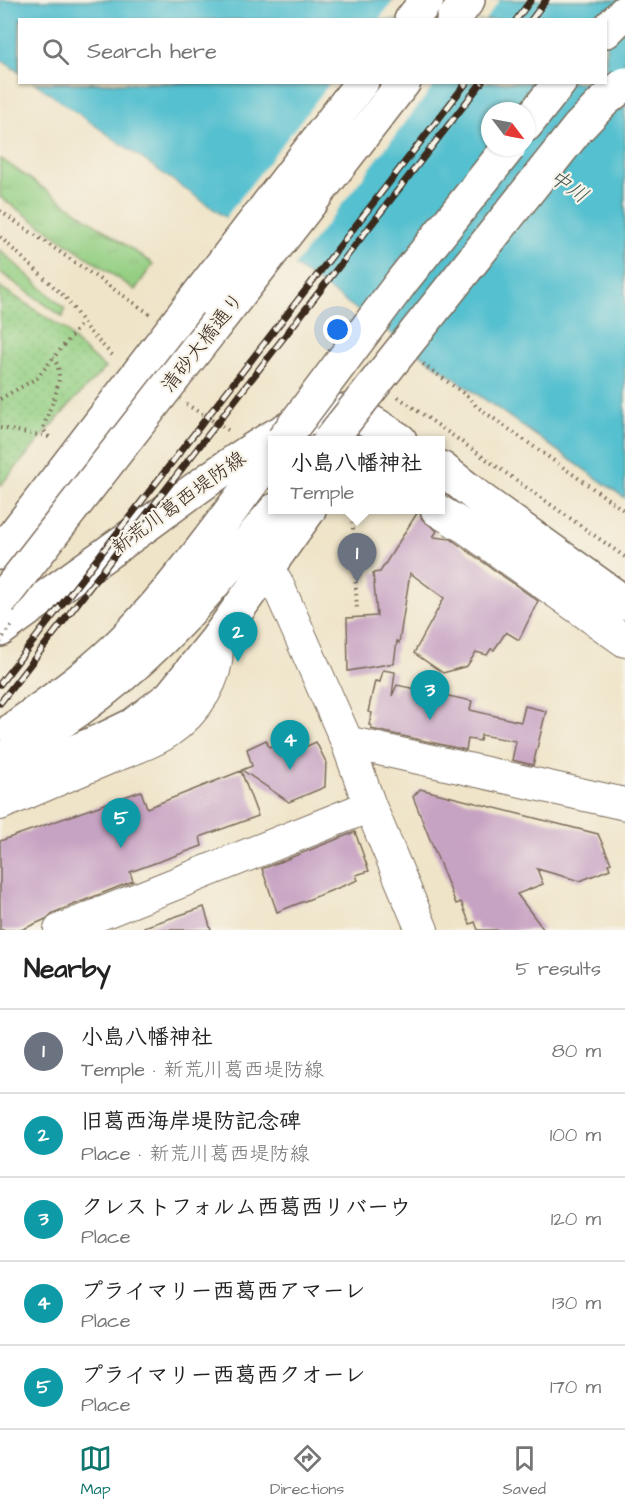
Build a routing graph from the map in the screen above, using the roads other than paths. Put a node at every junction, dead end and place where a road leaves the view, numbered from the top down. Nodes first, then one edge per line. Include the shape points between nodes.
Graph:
1 (427, 0) edge
2 (468, 0) edge
3 (625, 12) edge
4 (413, 18) edge
5 (454, 18) edge
6 (607, 30) edge
7 (361, 84) edge
8 (402, 84) edge
9 (558, 84) edge
10 (625, 84) edge
11 (535, 114) edge
12 (502, 156) edge
13 (334, 426) edge
14 (276, 436) edge
15 (287, 436) edge
16 (354, 436) edge
17 (392, 436) edge
18 (268, 440) edge
19 (268, 461) edge
20 (445, 471) edge
21 (445, 484) edge
22 (483, 501) junction
23 (272, 514) edge
24 (306, 514) edge
25 (444, 514) edge
26 (0, 553) edge
27 (265, 570) junction
28 (0, 601) edge
29 (625, 603) edge
30 (0, 630) edge
31 (216, 640) junction
32 (625, 641) edge
33 (13, 729) dead end
34 (347, 742) junction
35 (0, 760) edge
36 (0, 783) edge
37 (0, 804) edge
38 (625, 804) edge
39 (370, 806) junction
40 (93, 924) edge
41 (60, 930) edge
42 (422, 930) edge

1 - 4 main road
2 - 5 main road
3 - 6 main road
7 - 26 main road, 清砂大橋通り
8 - 28 main road, 清砂大橋通り, bridge
9 - 11 main road
10 - 13 main road, bridge via 578,128
12 - 15 main road, bridge via 403,279
13 - 14 main road, 新荒川葛西堤防線 via 317,415
13 - 16 main road via 351,426
13 - 17 main road, 新荒川葛西堤防線 via 367,419
18 - 30 main road, 新荒川葛西堤防線
19 - 33 main road via 180,578 124,640
20 - 22 main road
21 - 22 main road
22 - 29 main road
23 - 35 main road via 180,622 134,664 87,704
24 - 27 main road
25 - 32 street
27 - 31 main road
27 - 34 street via 276,581
31 - 36 main road via 170,697 133,725
31 - 37 street via 218,652 203,694 167,732
34 - 38 street
34 - 39 street
39 - 40 street
39 - 42 street
40 - 41 street

